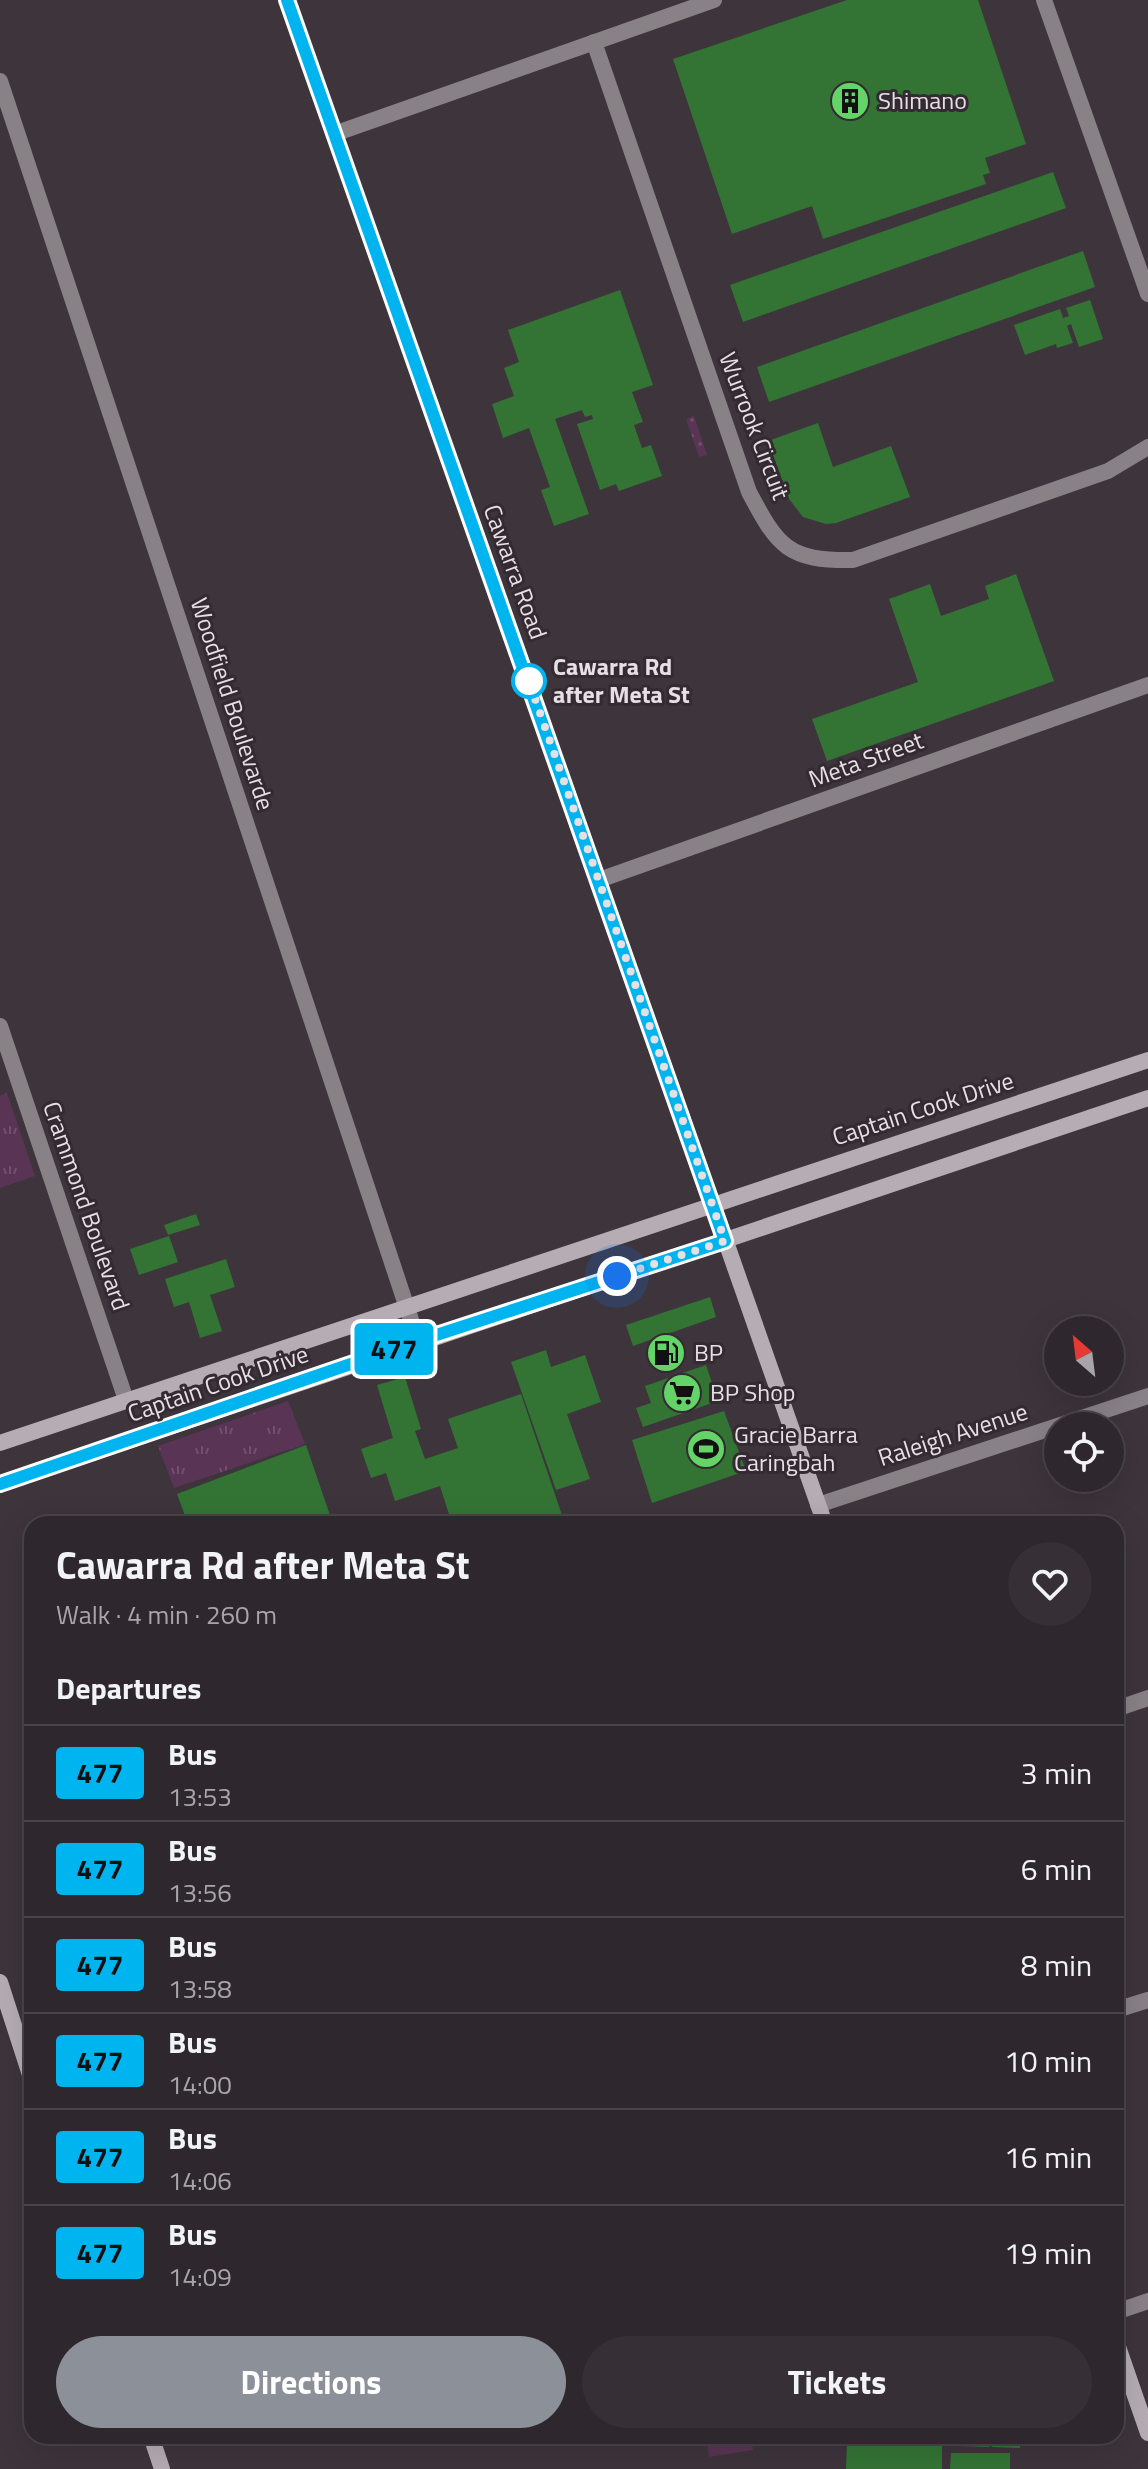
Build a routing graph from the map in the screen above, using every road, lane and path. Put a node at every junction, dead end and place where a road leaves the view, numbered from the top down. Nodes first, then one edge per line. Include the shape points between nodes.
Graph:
1 (287, 0) edge
2 (714, 0) edge
3 (1044, 0) edge
4 (594, 42) junction
5 (0, 81) edge
6 (334, 134) junction
7 (1148, 294) edge
8 (1148, 447) edge
9 (1148, 685) edge
10 (599, 880) junction
11 (0, 1026) edge
12 (1148, 1060) edge
13 (1148, 1098) edge
14 (713, 1205) junction
15 (725, 1241) junction
16 (407, 1308) junction
17 (418, 1341) junction
18 (1148, 1396) edge
19 (126, 1400) junction
20 (0, 1443) edge
21 (0, 1484) edge
22 (818, 1505) junction
23 (822, 1516) edge
24 (1148, 1698) edge
25 (1124, 1706) edge
26 (0, 1982) edge
27 (1148, 2000) edge
28 (1124, 2008) edge
29 (24, 2056) edge
30 (1148, 2301) edge
31 (1124, 2309) edge
32 (1124, 2364) edge
33 (1148, 2433) edge
34 (154, 2444) edge
35 (162, 2469) edge

1 - 6 street, Cawarra Road
2 - 4 street
3 - 7 street
4 - 6 street
4 - 8 street, Wurrook Circuit via 749,492 776,539 821,560 853,560 1108,471
5 - 16 street, Woodfield Boulevarde
6 - 10 street, Cawarra Road
9 - 10 street, Meta Street
10 - 14 street, Cawarra Road
11 - 19 street, Crammond Boulevard
12 - 14 main road, Captain Cook Drive
13 - 15 main road, Captain Cook Drive
14 - 15 main road
14 - 16 main road, Captain Cook Drive
15 - 17 main road, Captain Cook Drive
15 - 22 main road
16 - 17 street, Woodfield Boulevarde
16 - 19 main road, Captain Cook Drive
17 - 21 main road, Captain Cook Drive
18 - 22 street, Raleigh Avenue
19 - 20 main road, Captain Cook Drive
22 - 23 main road
24 - 25 street
26 - 29 main road
27 - 28 street
30 - 31 street
32 - 33 main road
34 - 35 main road

